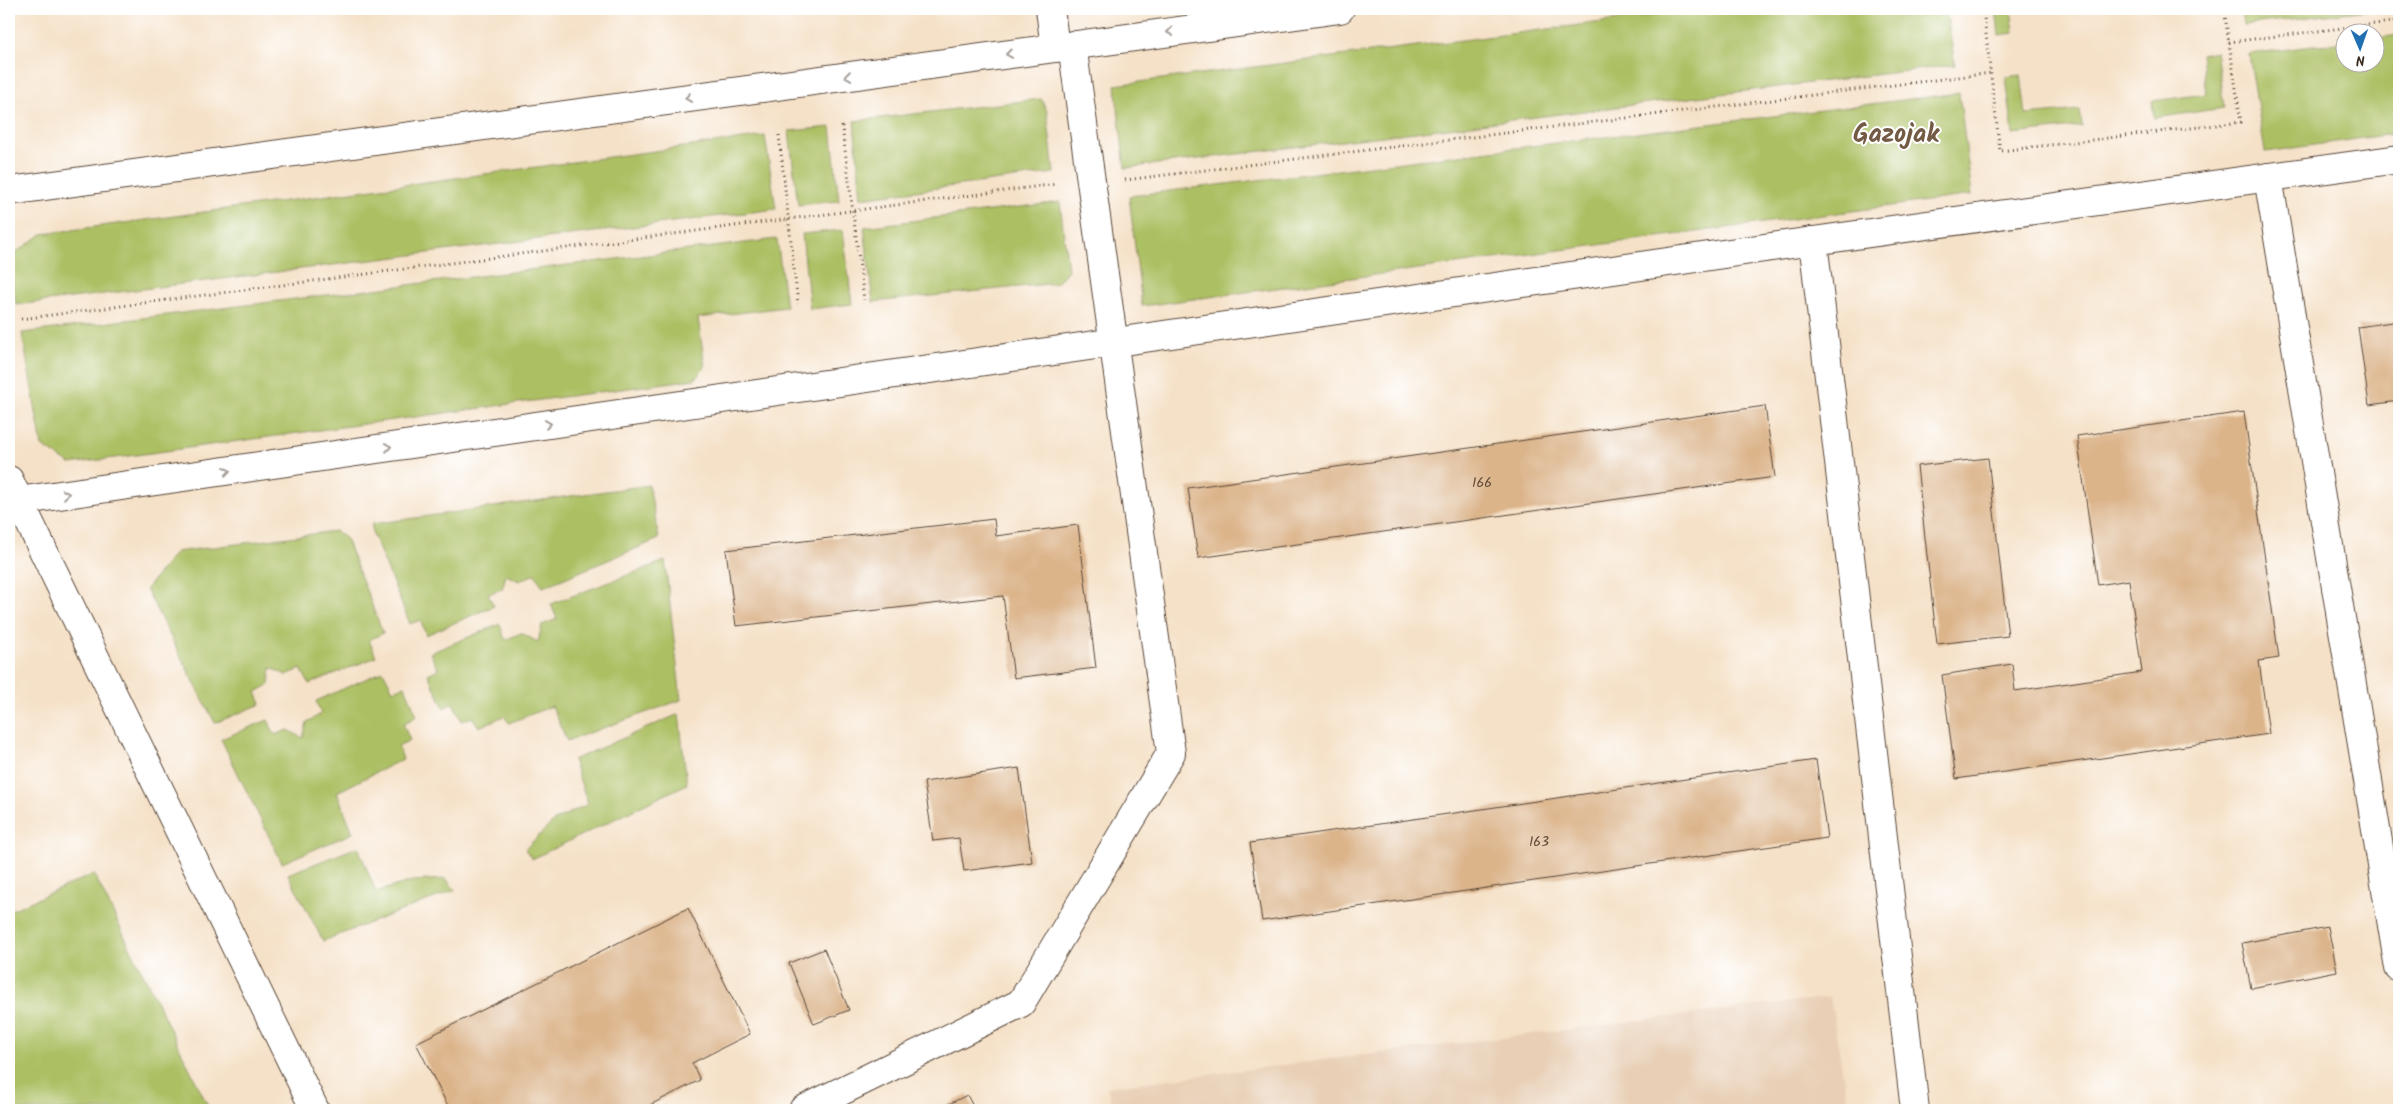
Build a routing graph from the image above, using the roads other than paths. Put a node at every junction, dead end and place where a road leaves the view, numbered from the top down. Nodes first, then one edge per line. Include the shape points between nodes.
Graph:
1 (1050, 9) edge
2 (1340, 9) edge
3 (1211, 18) edge
4 (1064, 46) junction
5 (2399, 159) edge
6 (2268, 177) junction
7 (9, 191) edge
8 (1812, 241) junction
9 (1112, 342) junction
10 (13, 490) edge
11 (2399, 968) edge
12 (315, 1110) edge
13 (803, 1110) edge
14 (1915, 1110) edge

1 - 4 street
2 - 3 street
3 -> 4 street
4 -> 7 street
4 - 9 street
5 - 6 street
6 - 8 street
6 - 11 street
8 - 9 street
8 - 14 street
10 -> 9 street
9 - 13 street via 1171,753 1021,1003
10 - 12 street

